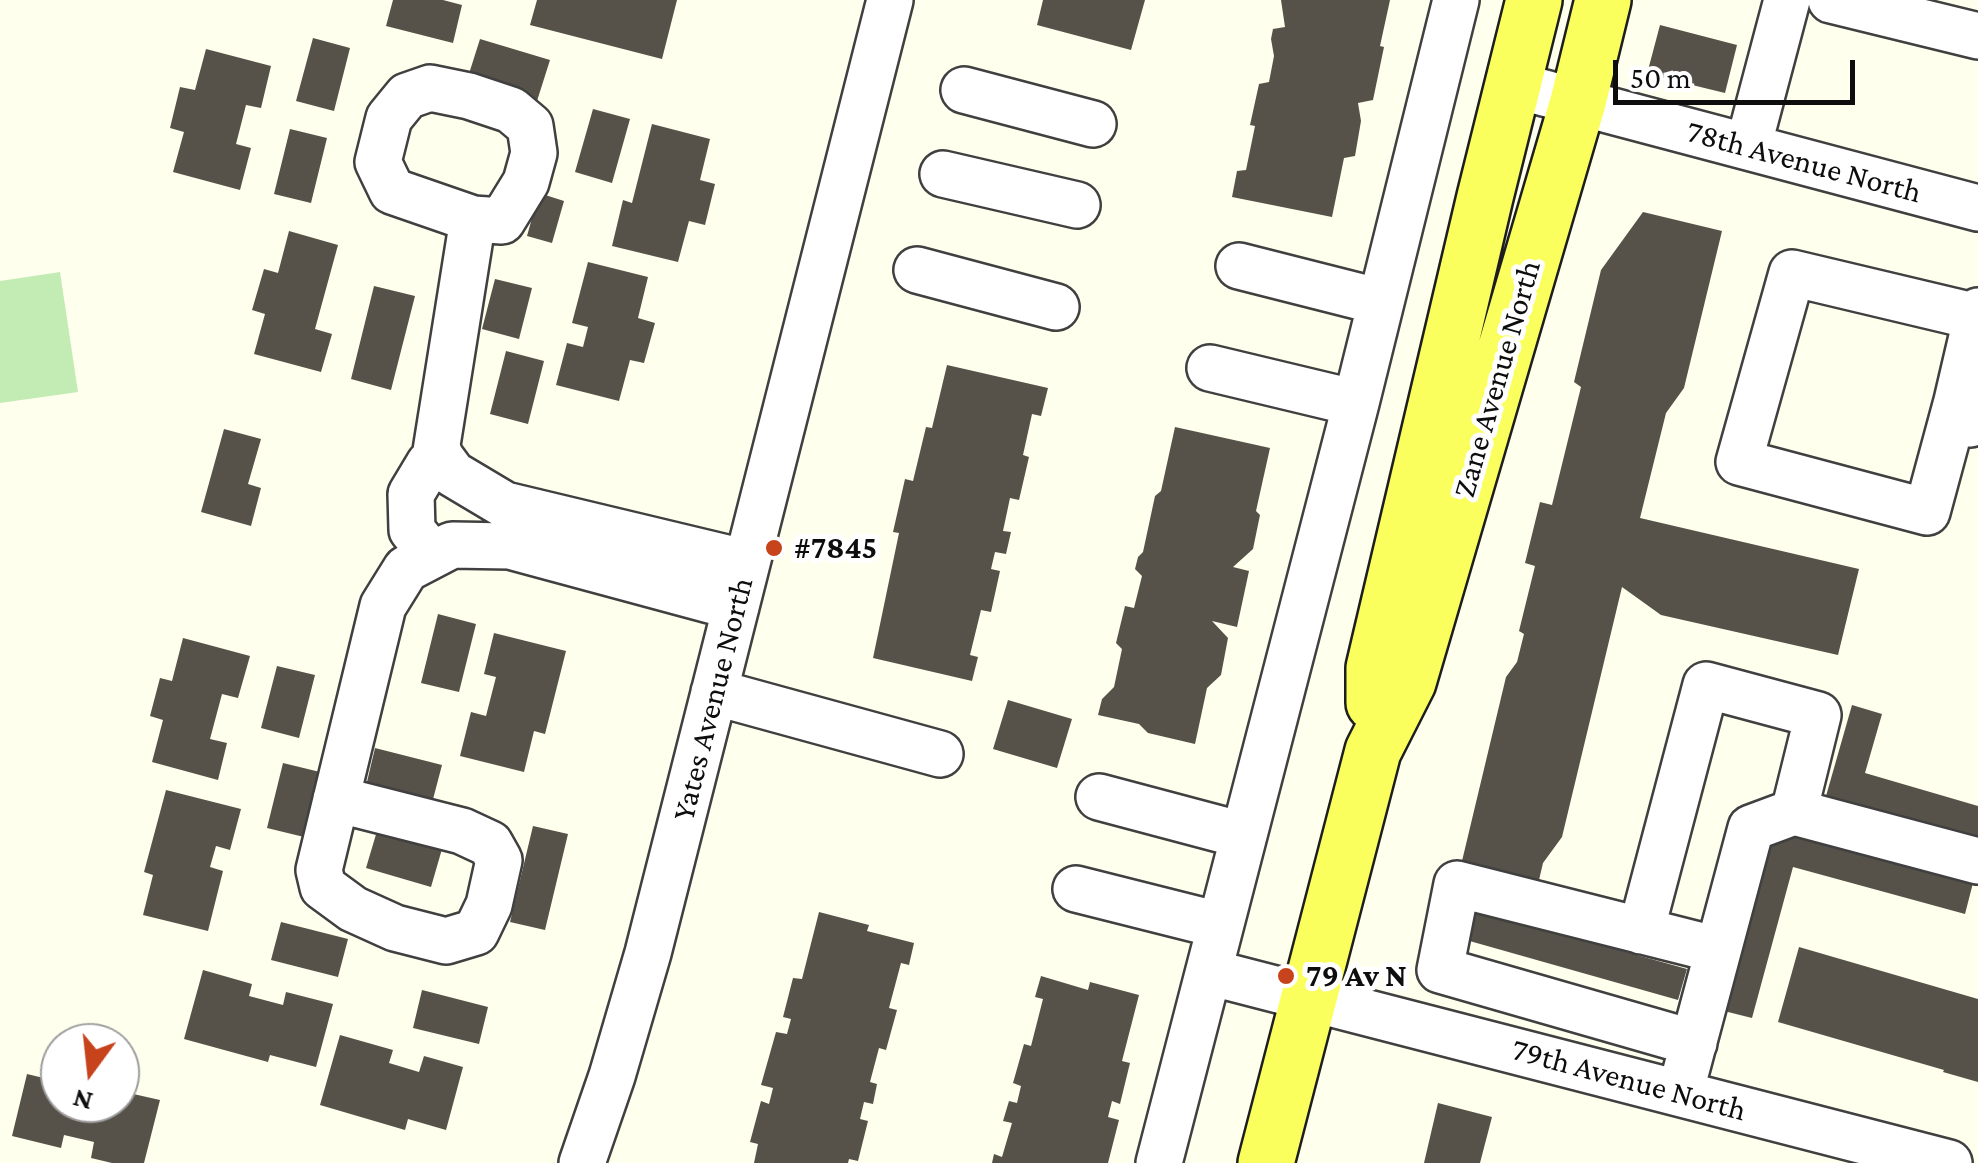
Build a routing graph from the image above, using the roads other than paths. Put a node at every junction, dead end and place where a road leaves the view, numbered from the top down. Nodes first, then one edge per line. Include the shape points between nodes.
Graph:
1 (890, 0) edge
2 (1456, 0) edge
3 (1534, 0) edge
4 (1603, 0) edge
5 (1787, 0) edge
6 (1831, 0) edge
7 (1978, 36) edge
8 (1514, 86) junction
9 (964, 90) dead end
10 (1578, 102) junction
11 (1093, 124) dead end
12 (1748, 147) junction
13 (943, 174) dead end
14 (1077, 206) dead end
15 (1978, 208) edge
16 (473, 219) dead end
17 (1239, 266) dead end
18 (917, 270) dead end
19 (1381, 302) junction
20 (1056, 307) dead end
21 (1977, 314) edge
22 (1210, 368) dead end
23 (1356, 403) junction
24 (1968, 419) edge
25 (440, 455) junction
26 (432, 556) junction
27 (748, 563) junction
28 (736, 607) junction
29 (714, 692) junction
30 (1373, 751) junction
31 (940, 754) dead end
32 (1098, 796) dead end
33 (336, 799) dead end
34 (1794, 812) junction
35 (1242, 834) junction
36 (1978, 861) edge
37 (1076, 889) dead end
38 (1219, 925) junction
39 (1641, 931) junction
40 (1718, 950) junction
41 (1209, 972) junction
42 (1309, 996) junction
43 (1694, 1043) junction
44 (1681, 1093) junction
45 (582, 1163) edge
46 (1158, 1163) edge
47 (1266, 1163) edge
48 (1949, 1163) edge

1 - 27 street, Yates Avenue North
2 - 19 street
3 - 8 main road, Zane Avenue North
4 - 10 main road, Zane Avenue North
5 - 12 street
6 - 7 street
8 - 10 street, 78th Avenue North
8 - 30 main road, Zane Avenue North via 1374,668
9 - 11 street
10 - 12 street, 78th Avenue North
10 - 30 main road, Zane Avenue North via 1408,682
12 - 15 street, 78th Avenue North
13 - 14 street
16 - 25 street
17 - 19 street
18 - 20 street
19 - 23 street
21 - 24 street
21 - 24 street via 1792,273 1740,462 1927,512
22 - 23 street
23 - 35 street
25 - 26 street via 411,494 412,530
25 - 27 street via 452,474 505,505
26 - 28 street via 452,544 510,546
26 - 33 street via 406,569 383,606
27 - 28 street, Yates Avenue North
28 - 29 street, Yates Avenue North
29 - 31 street
29 - 45 street, Yates Avenue North via 648,953
30 - 42 main road, Zane Avenue North
32 - 35 street
34 - 36 street
34 - 39 street via 1818,715 1706,685
34 - 40 street via 1751,828
35 - 38 street
37 - 38 street
38 - 41 street
39 - 40 street
39 - 43 street via 1457,884 1440,970
40 - 43 street
41 - 42 street, 79th Avenue North
41 - 46 street
42 - 44 street, 79th Avenue North
42 - 47 main road, Zane Avenue North
43 - 44 street
44 - 48 street, 79th Avenue North

